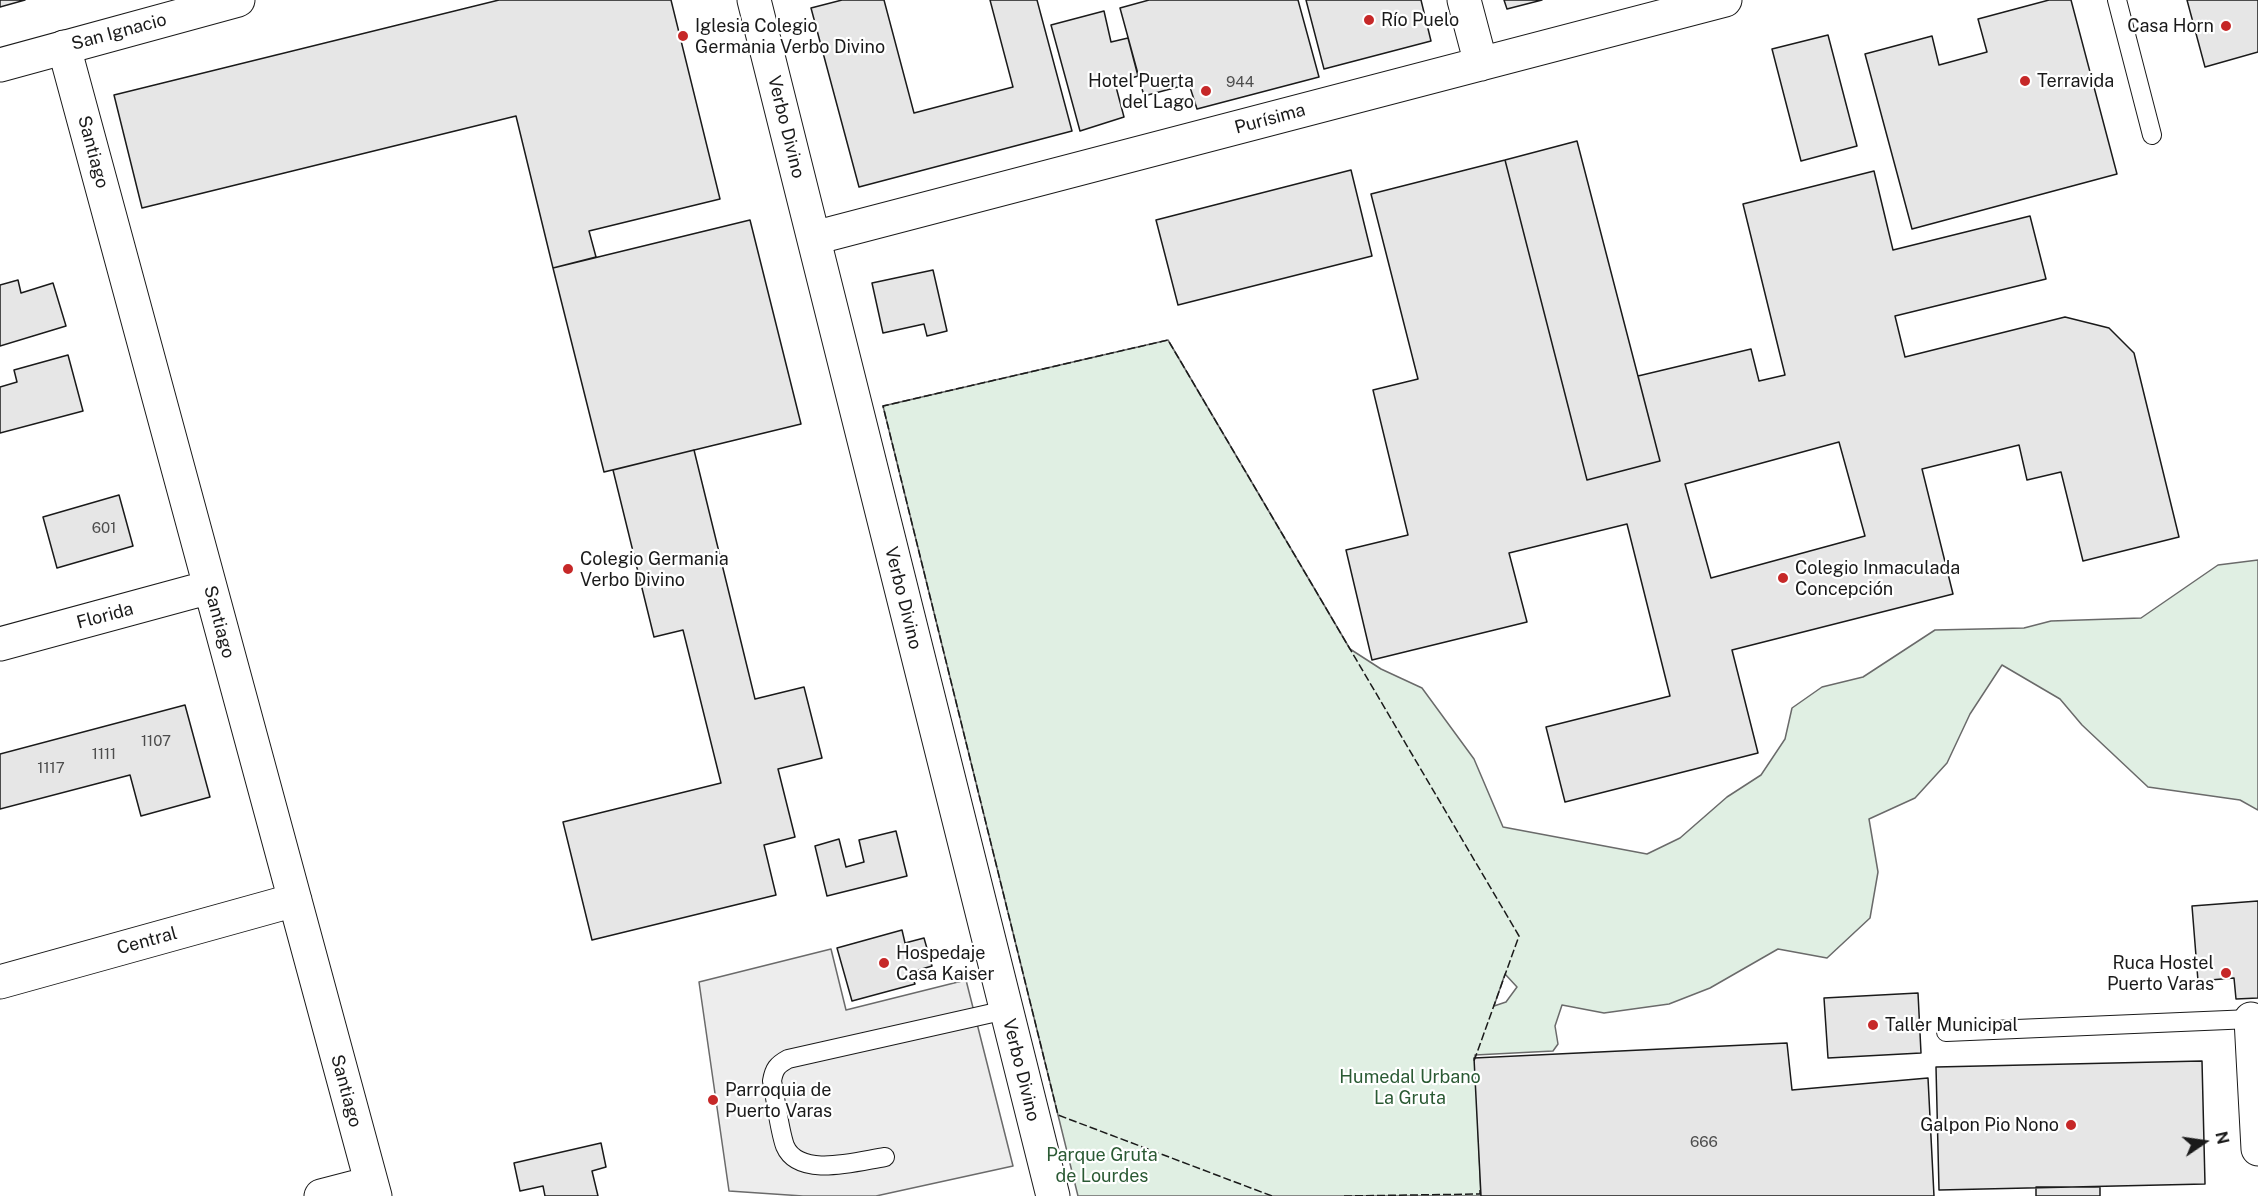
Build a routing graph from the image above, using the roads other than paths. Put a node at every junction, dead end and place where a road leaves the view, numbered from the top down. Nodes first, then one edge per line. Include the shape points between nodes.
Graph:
1 (238, 0) edge
2 (754, 0) edge
3 (1464, 0) edge
4 (1725, 0) edge
5 (2117, 0) edge
6 (64, 47) junction
7 (1481, 64) junction
8 (0, 65) edge
9 (2152, 135) dead end
10 (814, 238) junction
11 (210, 587) junction
12 (0, 644) edge
13 (295, 900) junction
14 (0, 982) edge
15 (1006, 1010) junction
16 (2251, 1019) joint
17 (1946, 1032) dead end
18 (2258, 1149) edge
19 (885, 1157) dead end
20 (373, 1189) edge
21 (321, 1196) edge
22 (1053, 1196) edge

1 - 6 street, San Ignacio
2 - 10 street, Verbo Divino
3 - 7 street
4 - 7 street, Purísima
5 - 9 lane
6 - 8 street, San Ignacio
6 - 11 street, Santiago
7 - 10 street, Purísima
10 - 15 street, Verbo Divino
11 - 12 street, Florida
11 - 13 street, Santiago
13 - 14 street, Central
13 - 20 street, Santiago
15 - 19 lane via 788,1059 778,1065 772,1081 786,1147 795,1159 823,1166
15 - 22 street, Verbo Divino
16 - 17 lane
16 - 18 street
20 - 21 street

